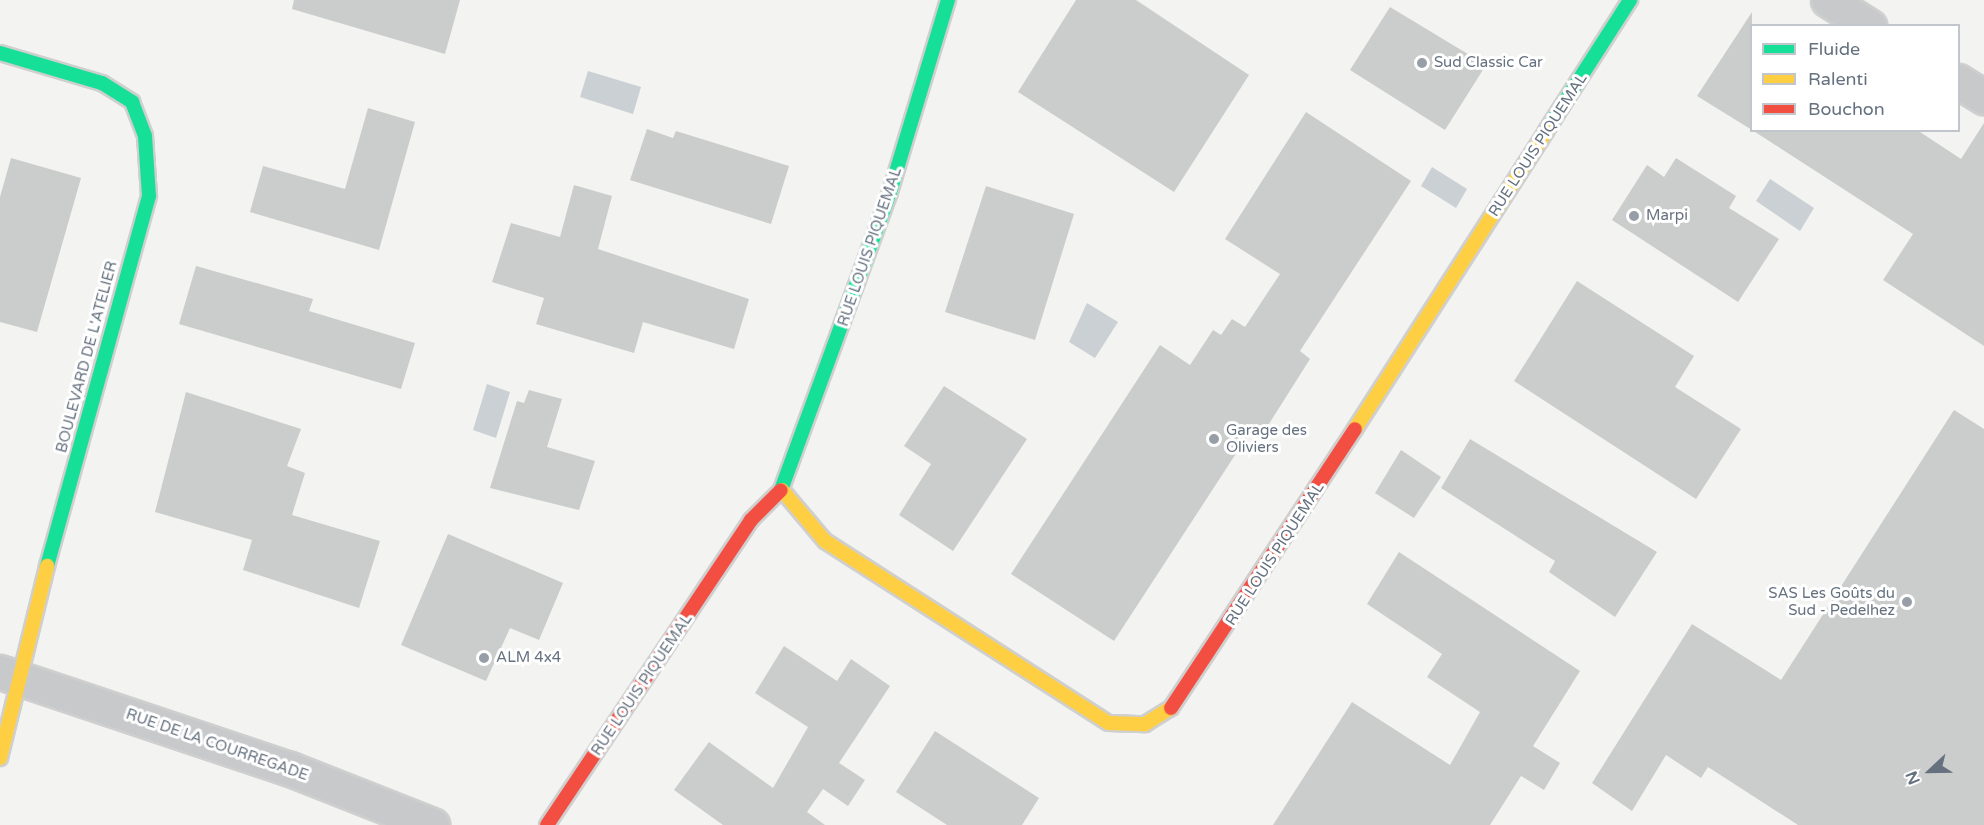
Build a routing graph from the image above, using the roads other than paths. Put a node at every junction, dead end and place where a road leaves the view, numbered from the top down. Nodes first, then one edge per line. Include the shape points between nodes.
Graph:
1 (948, 0) edge
2 (1630, 0) edge
3 (1828, 0) edge
4 (1866, 24) edge
5 (0, 53) edge
6 (1960, 82) edge
7 (1984, 97) edge
8 (782, 490) junction
9 (8, 674) edge
10 (0, 758) edge
11 (432, 825) edge
12 (547, 825) edge

1 - 8 street, RUE LOUIS PIQUEMAL via 890,192
2 - 8 street, RUE LOUIS PIQUEMAL via 1179,703 1146,724 1109,723 844,554 825,541
3 - 4 street
5 - 9 street, BOULEVARD DE L'ATELIER via 102,83 132,102 145,136 149,196
6 - 7 street
8 - 12 street, RUE LOUIS PIQUEMAL via 751,520
9 - 10 street, BOULEVARD DE L'ATELIER
9 - 11 street, RUE DE LA COURREGADE via 290,769

